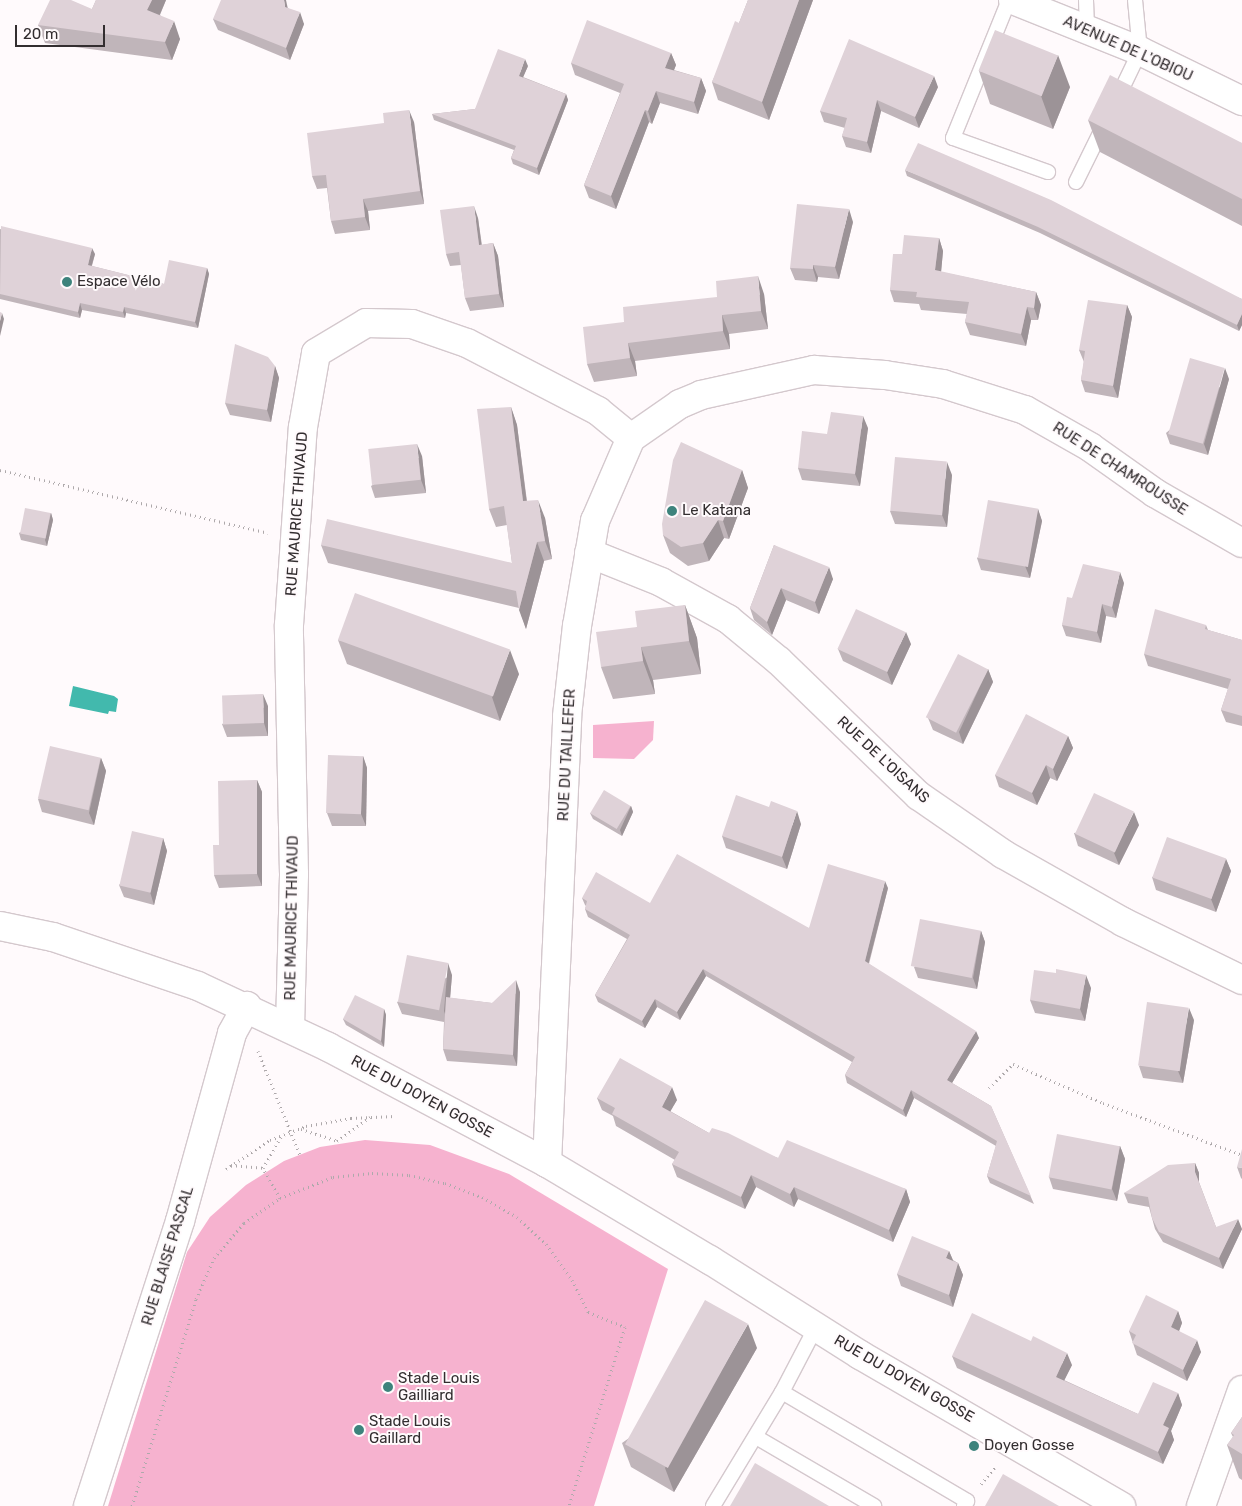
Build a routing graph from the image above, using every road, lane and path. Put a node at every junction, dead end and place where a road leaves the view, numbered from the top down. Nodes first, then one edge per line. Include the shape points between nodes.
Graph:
1 (1009, 0) edge
2 (1013, 0) edge
3 (1086, 0) edge
4 (1135, 0) edge
5 (1087, 29) junction
6 (1140, 51) junction
7 (1242, 101) edge
8 (1048, 172) dead end
9 (1076, 182) dead end
10 (631, 438) junction
11 (0, 470) edge
12 (295, 539) junction
13 (1242, 543) edge
14 (589, 553) junction
15 (0, 926) edge
16 (1242, 980) edge
17 (247, 1006) junction
18 (290, 1028) junction
19 (258, 1050) dead end
20 (989, 1088) dead end
21 (403, 1116) dead end
22 (370, 1117) junction
23 (300, 1128) junction
24 (290, 1131) junction
25 (282, 1134) junction
26 (300, 1155) dead end
27 (1242, 1155) edge
28 (546, 1163) junction
29 (230, 1165) junction
30 (263, 1168) junction
31 (224, 1171) dead end
32 (280, 1198) junction
33 (816, 1327) junction
34 (1242, 1390) edge
35 (782, 1392) junction
36 (756, 1437) junction
37 (1016, 1443) junction
38 (965, 1504) edge
39 (88, 1506) edge
40 (132, 1506) edge
41 (569, 1506) edge
42 (713, 1506) edge
43 (874, 1506) edge
44 (1121, 1506) edge
45 (1201, 1506) edge

1 - 8 lane via 953,138
2 - 5 street, AVENUE DE L'OBIOU
3 - 5 lane
4 - 6 lane
5 - 6 street, AVENUE DE L'OBIOU
6 - 7 street, AVENUE DE L'OBIOU
6 - 9 lane
10 - 12 street, RUE MAURICE THIVAUD via 598,411 467,343 412,324 366,322 316,353 303,426
10 - 13 street, RUE DE CHAMROUSSE via 680,404 701,395 814,370 885,374 942,384 1025,410 1090,447 1155,493
10 - 14 street, RUE DU TAILLEFER via 595,521
11 - 12 path
12 - 18 street, RUE MAURICE THIVAUD via 290,625 294,874
14 - 16 street, RUE DE L'OISANS via 661,582 728,619 779,661 919,796 1002,854 1123,922
14 - 28 street, RUE DU TAILLEFER via 567,716
15 - 17 street, RUE DU DOYEN GOSSE via 53,937
17 - 18 street, RUE DU DOYEN GOSSE
17 - 39 street, RUE BLAISE PASCAL via 232,1033 180,1221
18 - 28 street, RUE DU DOYEN GOSSE
19 - 24 path
20 - 27 path via 1014,1064 1104,1103
21 - 22 path
22 - 23 path
22 - 23 path via 338,1143
23 - 24 path
24 - 25 path
24 - 26 path
25 - 29 path
25 - 30 path
28 - 33 street, RUE DU DOYEN GOSSE
29 - 30 path
29 - 31 path
30 - 32 path
32 - 40 path via 244,1223 214,1258 196,1298
32 - 41 path via 333,1177 372,1173 418,1177 482,1197 517,1217 546,1244 572,1280 588,1312 624,1327
33 - 35 lane, RUE DU DOYEN GOSSE
33 - 37 street, RUE DU DOYEN GOSSE
34 - 45 street
35 - 36 lane, RUE DU DOYEN GOSSE
35 - 38 lane
36 - 42 lane, RUE DU DOYEN GOSSE
36 - 43 lane
37 - 38 path
37 - 44 street, RUE DU DOYEN GOSSE

